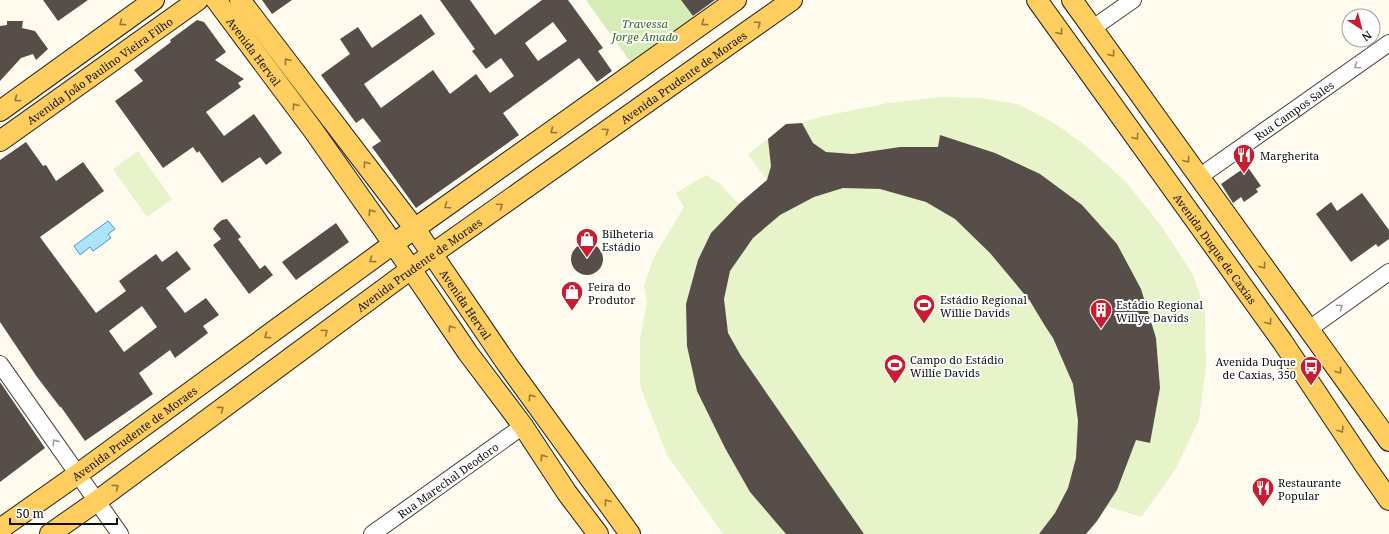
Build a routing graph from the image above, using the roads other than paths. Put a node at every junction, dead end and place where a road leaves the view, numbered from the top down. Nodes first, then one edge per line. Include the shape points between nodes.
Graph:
1 (154, 0) edge
2 (198, 0) edge
3 (216, 0) edge
4 (240, 0) edge
5 (736, 0) edge
6 (792, 0) edge
7 (1037, 0) edge
8 (1072, 0) edge
9 (1133, 0) edge
10 (1093, 28) junction
11 (1389, 43) edge
12 (318, 100) junction
13 (0, 112) edge
14 (313, 130) junction
15 (0, 141) edge
16 (1199, 177) junction
17 (415, 229) junction
18 (393, 244) junction
19 (431, 255) junction
20 (411, 269) junction
21 (1389, 272) edge
22 (1309, 329) junction
23 (468, 353) junction
24 (0, 364) edge
25 (507, 364) junction
26 (523, 426) junction
27 (1389, 441) edge
28 (568, 448) junction
29 (78, 474) junction
30 (568, 493) junction
31 (1386, 494) edge
32 (97, 501) junction
33 (0, 529) edge
34 (50, 534) edge
35 (120, 534) edge
36 (372, 534) edge
37 (598, 534) edge
38 (630, 534) edge

1 -> 13 main road
2 - 15 main road, Avenida João Paulino Vieira Filho
14 -> 3 main road, Avenida Herval
12 -> 4 main road, Avenida Herval
5 -> 17 main road, Avenida Prudente de Moraes
19 -> 6 main road, Avenida Prudente de Moraes
7 -> 31 main road, Avenida Duque de Caxias via 1282,341
8 - 10 main road
9 - 10 street
10 -> 16 main road
11 -> 16 street, Rua Campos Sales
12 - 14 main road
17 -> 12 main road, Avenida Herval
18 -> 14 main road, Avenida Herval
16 -> 22 main road
17 - 18 main road, Avenida Prudente de Moraes
17 - 19 main road, Avenida Herval
18 - 20 main road, Avenida Herval
18 -> 29 main road, Avenida Prudente de Moraes
19 - 20 main road, Avenida Prudente de Moraes
19 - 25 main road, Avenida Herval
23 -> 20 main road, Avenida Herval
32 -> 20 main road, Avenida Prudente de Moraes
22 -> 21 street
22 -> 27 main road
23 - 25 main road
23 - 26 main road, Avenida Herval
29 -> 24 street
28 -> 25 main road, Avenida Herval
30 -> 26 main road, Avenida Herval
26 - 36 street, Rua Marechal Deodoro
28 - 30 main road
38 -> 28 main road, Avenida Herval
29 - 32 street
29 - 33 main road, Avenida Prudente de Moraes
30 - 37 main road, Avenida Herval
32 - 34 main road, Avenida Prudente de Moraes
32 - 35 street

